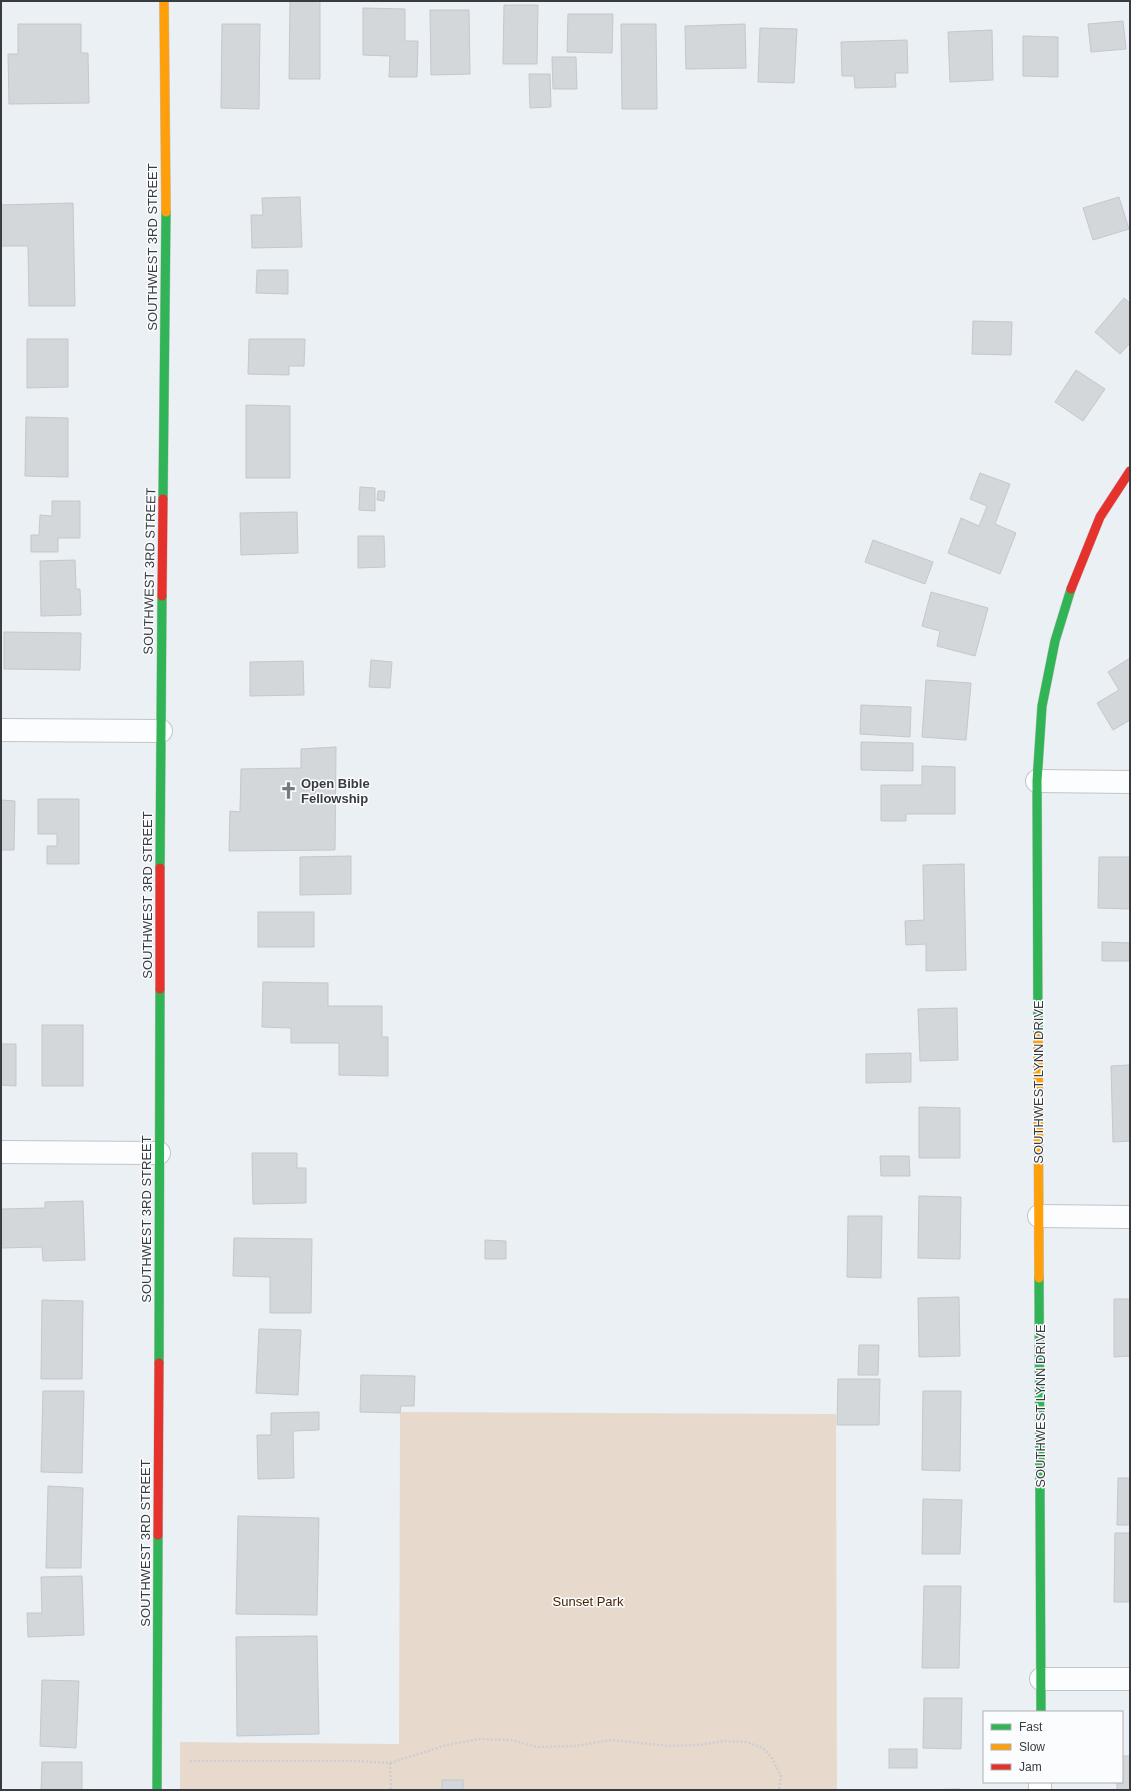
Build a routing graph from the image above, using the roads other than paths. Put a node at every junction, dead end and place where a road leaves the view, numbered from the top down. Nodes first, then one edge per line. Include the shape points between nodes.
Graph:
1 (164, 1) edge
2 (1130, 471) edge
3 (1, 730) edge
4 (161, 732) junction
5 (1037, 781) junction
6 (1130, 782) edge
7 (1, 1152) edge
8 (159, 1153) junction
9 (1039, 1216) junction
10 (1130, 1217) edge
11 (1041, 1678) junction
12 (1130, 1679) edge
13 (1041, 1711) edge
14 (157, 1790) edge

1 - 4 street, SOUTHWEST 3RD STREET via 166,174
2 - 5 street, SOUTHWEST LYNN DRIVE via 1100,517 1074,578 1057,634 1042,706
3 - 4 street
4 - 8 street, SOUTHWEST 3RD STREET
5 - 6 street
5 - 9 street, SOUTHWEST LYNN DRIVE
7 - 8 street
8 - 14 street, SOUTHWEST 3RD STREET
9 - 10 street
9 - 11 street, SOUTHWEST LYNN DRIVE
11 - 12 street
11 - 13 street, SOUTHWEST LYNN DRIVE

